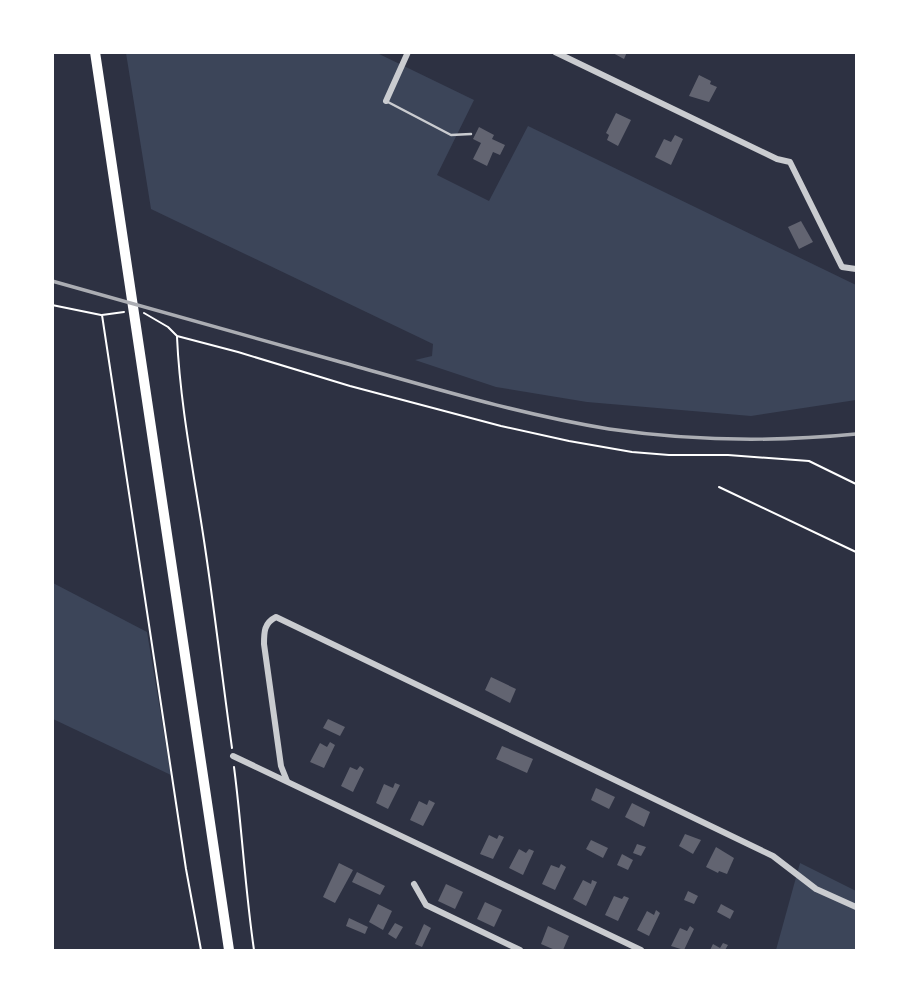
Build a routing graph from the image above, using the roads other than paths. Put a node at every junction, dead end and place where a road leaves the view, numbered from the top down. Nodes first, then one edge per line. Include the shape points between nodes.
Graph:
1 (95, 52) edge
2 (408, 52) edge
3 (555, 52) edge
4 (386, 101) joint
5 (471, 134) dead end
6 (856, 269) edge
7 (233, 756) road end
8 (287, 781) junction
9 (414, 884) dead end
10 (856, 907) edge
11 (229, 950) edge
12 (520, 950) edge
13 (641, 950) edge

1 - 11 main road
2 - 4 street
3 - 6 street via 790,162 842,267
4 - 5 lane via 451,135
7 - 8 street
8 - 10 street via 264,643 266,625 276,617 773,856 802,880
8 - 13 street
9 - 12 street via 426,905

